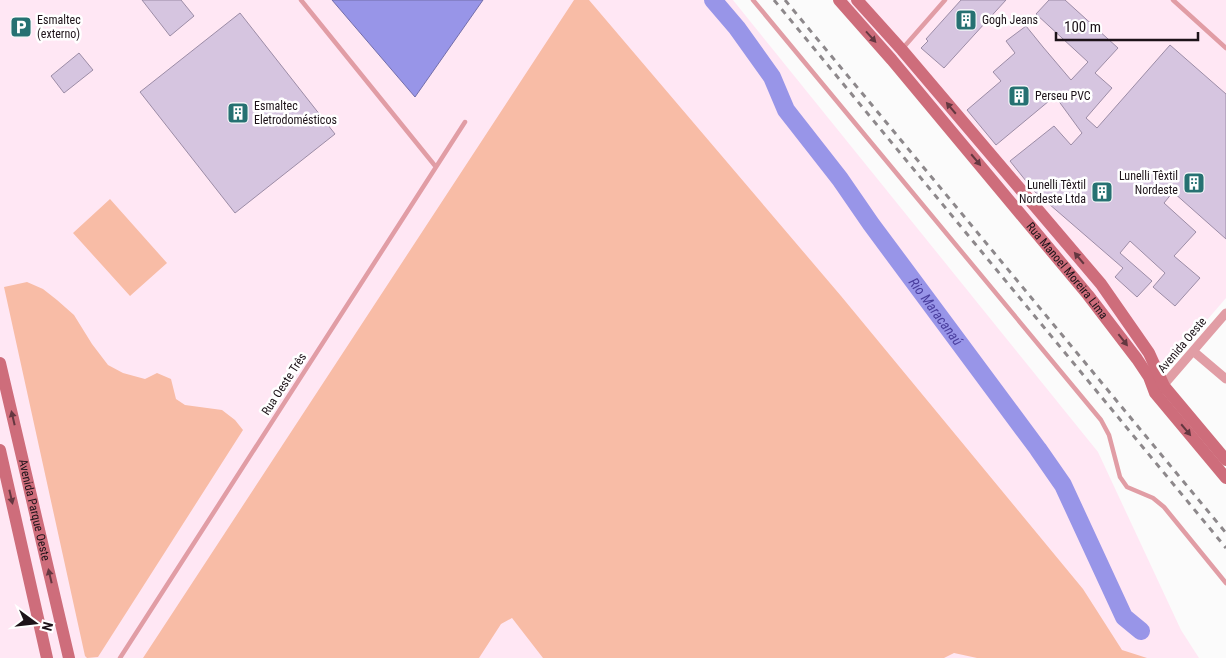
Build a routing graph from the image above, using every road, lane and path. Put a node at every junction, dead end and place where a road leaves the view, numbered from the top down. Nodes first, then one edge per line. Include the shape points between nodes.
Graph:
1 (301, 0) edge
2 (753, 0) edge
3 (839, 0) edge
4 (857, 0) edge
5 (945, 0) edge
6 (1173, 0) edge
7 (1226, 48) edge
8 (902, 50) junction
9 (465, 122) dead end
10 (436, 167) junction
11 (1101, 284) junction
12 (1088, 295) junction
13 (1226, 312) edge
14 (1193, 351) junction
15 (0, 363) edge
16 (1226, 379) edge
17 (1159, 389) junction
18 (0, 450) edge
19 (1226, 460) edge
20 (1226, 478) edge
21 (1226, 583) edge
22 (47, 658) edge
23 (68, 658) edge
24 (120, 658) edge

1 - 10 lane
2 - 21 lane via 1101,420 1109,435 1120,477 1127,487 1153,498 1164,507
3 -> 12 street, Rua Manoel Moreira Lima
4 - 8 street, Rua Manoel Moreira Lima
5 - 8 lane
6 - 7 lane
11 -> 8 street, Rua Manoel Moreira Lima
9 - 10 lane, Rua Oeste Três
10 - 24 lane, Rua Oeste Três
11 - 12 street
11 - 17 street, Rua Manoel Moreira Lima via 1149,353
12 -> 17 street, Rua Manoel Moreira Lima
13 - 14 street, Avenida Oeste
14 - 16 street
14 - 17 street, Avenida Oeste
23 -> 15 street, Avenida Parque Oeste
17 - 19 street, Rua Manoel Moreira Lima
17 -> 20 street, Rua Manoel Moreira Lima
18 -> 22 street, Avenida Parque Oeste

